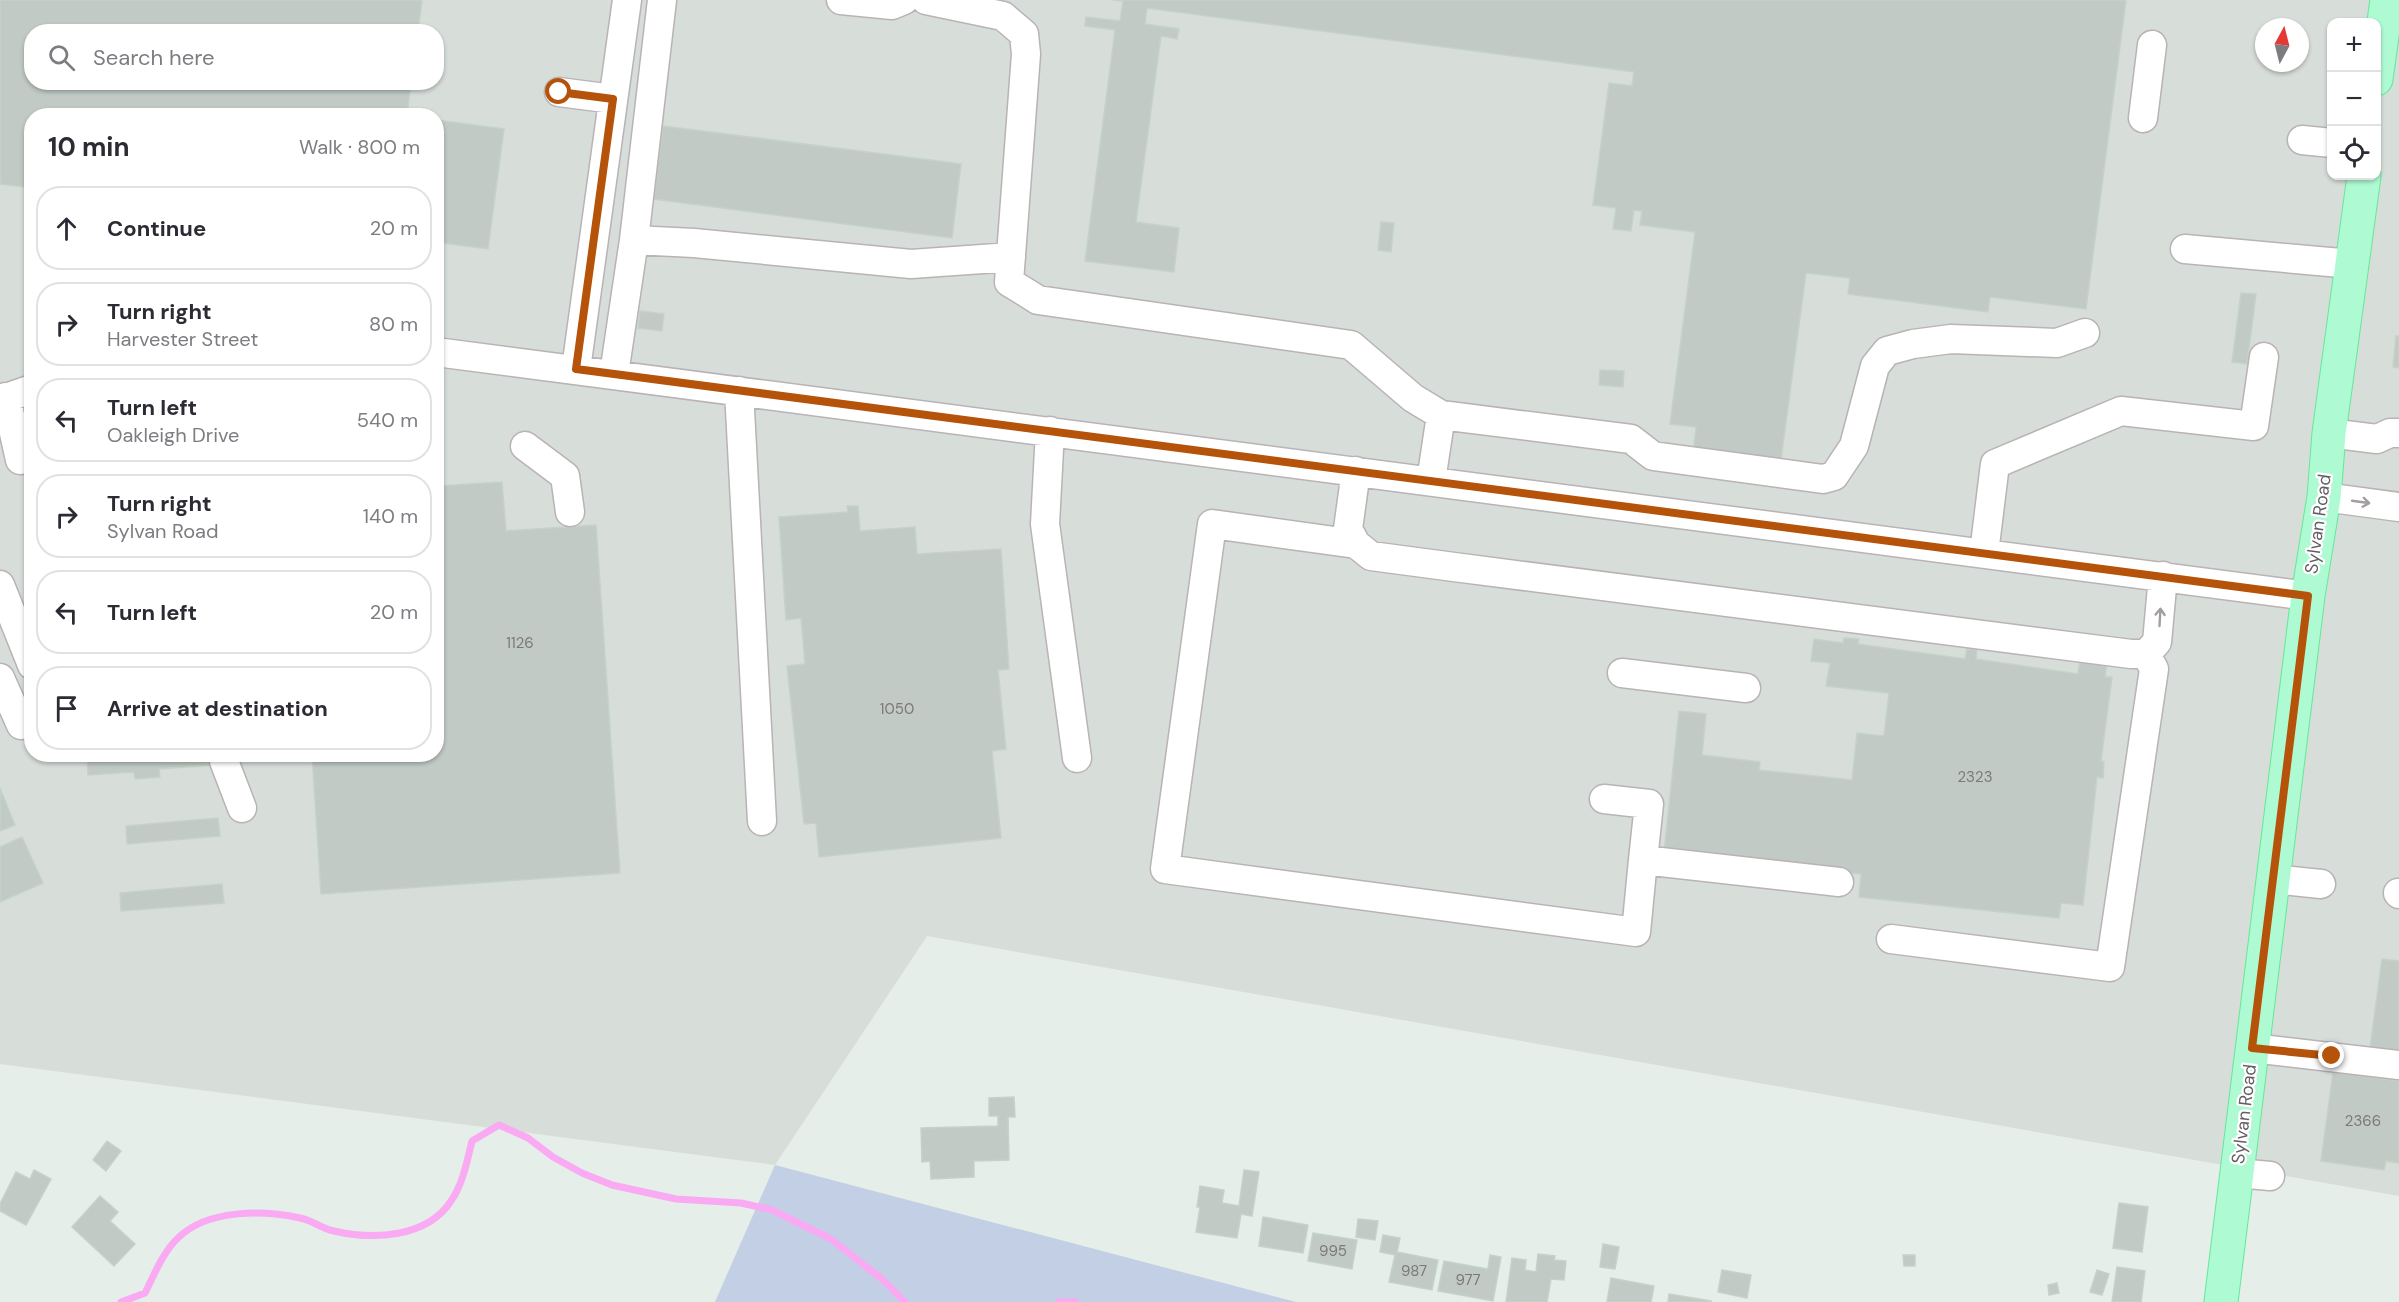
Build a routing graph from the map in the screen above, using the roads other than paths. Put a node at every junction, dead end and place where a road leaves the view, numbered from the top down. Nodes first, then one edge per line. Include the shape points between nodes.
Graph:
1 (627, 0) edge
2 (662, 0) edge
3 (841, 0) edge
4 (904, 0) edge
5 (926, 0) edge
6 (2387, 0) edge
7 (2152, 45) dead end
8 (2377, 72) edge
9 (559, 92) dead end
10 (613, 99) junction
11 (2144, 118) dead end
12 (2302, 140) dead end
13 (2327, 143) edge
14 (2363, 180) edge
15 (634, 240) junction
16 (2185, 249) dead end
17 (1011, 257) junction
18 (2352, 264) junction
19 (2085, 333) dead end
20 (444, 353) edge
21 (2264, 357) dead end
22 (576, 369) junction
23 (614, 374) junction
24 (739, 391) junction
25 (12, 395) edge
26 (1441, 415) junction
27 (1050, 431) junction
28 (2329, 433) junction
29 (2399, 433) edge
30 (525, 446) dead end
31 (21, 460) dead end
32 (1356, 471) junction
33 (1431, 481) junction
34 (2324, 497) junction
35 (2399, 507) edge
36 (570, 512) dead end
37 (1356, 544) junction
38 (1984, 553) junction
39 (2163, 576) junction
40 (0, 585) edge
41 (2308, 596) junction
42 (24, 646) edge
43 (2146, 654) junction
44 (1622, 673) dead end
45 (0, 678) edge
46 (1746, 688) dead end
47 (21, 725) dead end
48 (1077, 758) dead end
49 (224, 762) edge
50 (1604, 799) dead end
51 (242, 808) dead end
52 (762, 821) dead end
53 (1643, 860) junction
54 (2273, 879) junction
55 (1839, 882) dead end
56 (2321, 884) dead end
57 (1892, 939) dead end
58 (2252, 1048) junction
59 (2399, 1065) edge
60 (2236, 1173) junction
61 (2270, 1176) dead end
62 (2221, 1302) edge

1 - 10 street
2 - 15 street
3 - 4 street via 892,5
5 - 17 street via 1003,16 1024,34 1026,54
6 - 8 main road
7 - 11 street
9 - 10 street
10 - 22 street
12 - 13 street
14 - 18 main road, Sylvan Road
15 - 17 street via 911,264
15 - 23 street
16 - 18 street
17 - 26 street via 1009,282 1038,300 1351,345 1413,398
18 - 28 main road, Sylvan Road
19 - 26 street via 2057,344 1951,339 1887,351 1875,366 1854,446 1834,476 1823,479 1653,456 1631,439
20 - 22 street
21 - 38 street via 2254,426 2121,411 1995,464
22 - 23 street
23 - 24 street
24 - 27 street
24 - 52 street
25 - 31 street
26 - 33 street
27 - 32 street
27 - 48 street via 1045,524
28 - 29 street via 2377,439
28 - 34 main road, Sylvan Road
30 - 36 street via 565,476
32 - 33 street
32 - 37 street via 1348,529
33 - 38 street
34 -> 35 street
34 - 41 main road, Sylvan Road
37 - 43 street via 1371,556
37 - 53 street via 1212,524 1165,869 1636,932
38 - 39 street
39 - 41 street
43 -> 39 street via 2157,642
40 - 42 street
41 - 54 main road, Sylvan Road
43 - 57 street via 2154,669 2110,967
44 - 46 street
45 - 47 street
49 - 51 street
50 - 53 street via 1649,804
53 - 55 street
54 - 56 street
54 - 58 main road, Sylvan Road
58 - 59 street
58 - 60 main road, Sylvan Road
60 - 61 street
60 - 62 main road, Sylvan Road

